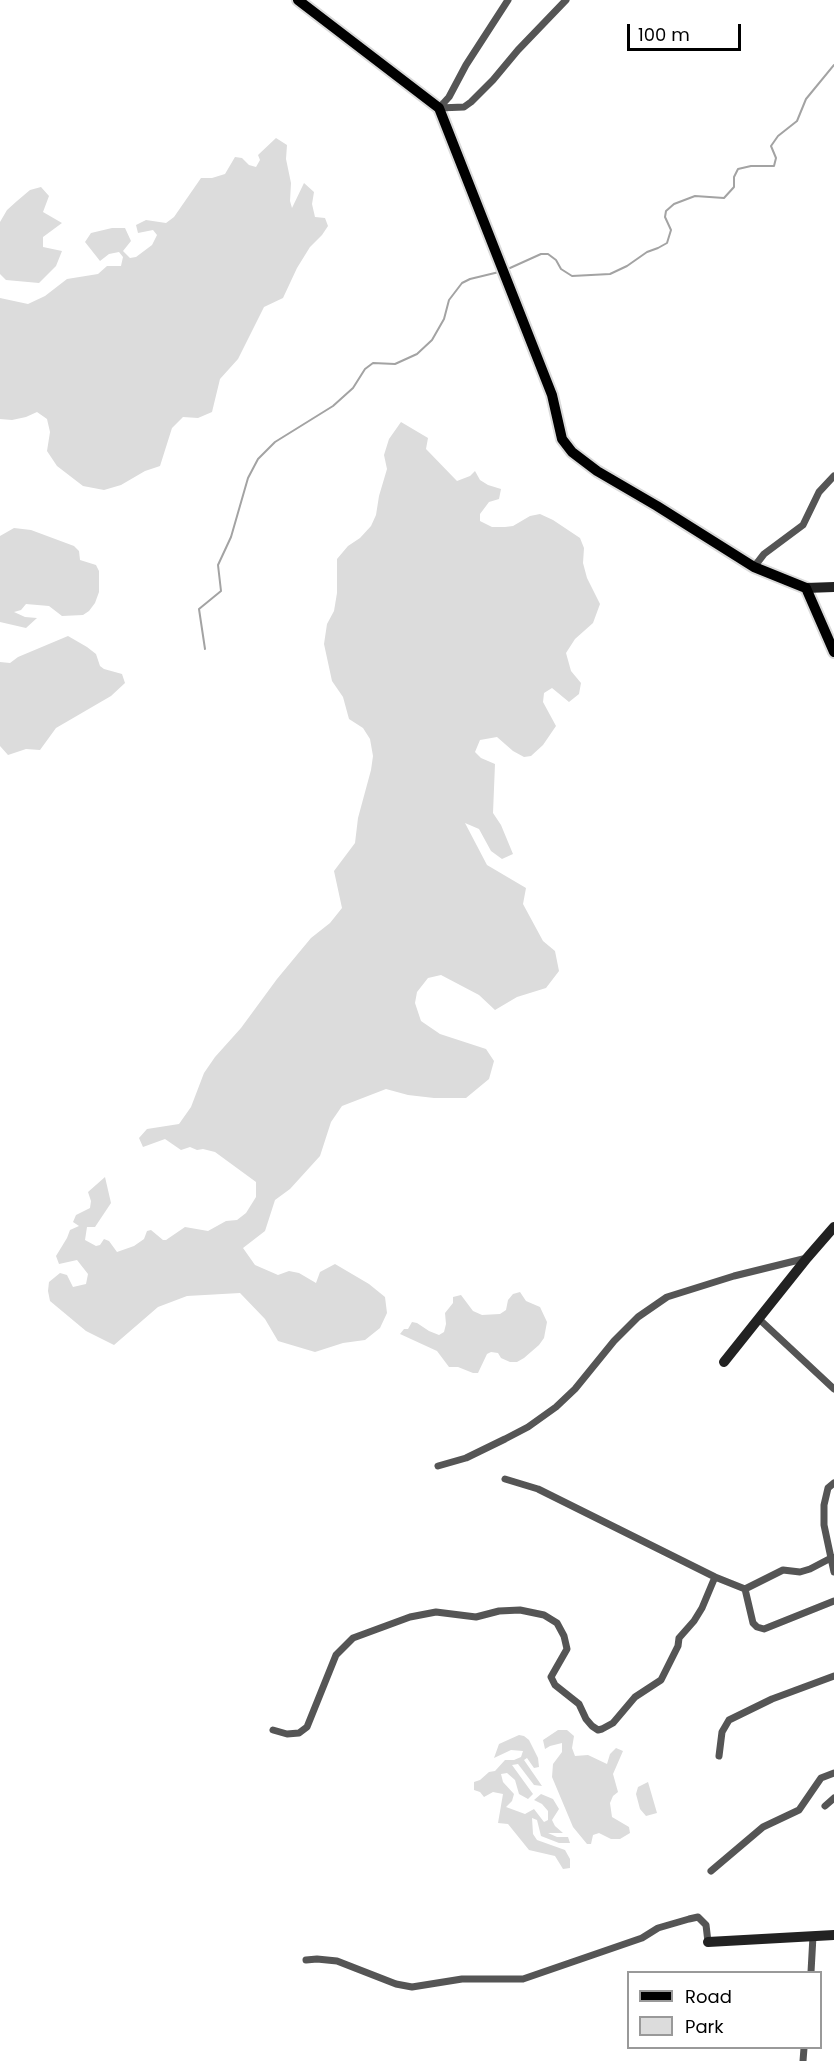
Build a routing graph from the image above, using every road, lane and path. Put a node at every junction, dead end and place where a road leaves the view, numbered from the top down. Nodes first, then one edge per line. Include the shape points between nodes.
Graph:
1 (298, 0) edge
2 (508, 0) edge
3 (566, 0) edge
4 (439, 108) junction
5 (834, 476) edge
6 (754, 567) junction
7 (834, 587) edge
8 (806, 588) junction
9 (834, 652) edge
10 (834, 1227) edge
11 (807, 1258) junction
12 (759, 1318) junction
13 (724, 1362) dead end
14 (832, 1384) edge
15 (438, 1466) dead end
16 (505, 1479) dead end
17 (834, 1483) edge
18 (832, 1557) edge
19 (834, 1572) edge
20 (715, 1577) junction
21 (745, 1589) junction
22 (834, 1601) edge
23 (834, 1676) edge
24 (273, 1730) dead end
25 (719, 1756) dead end
26 (834, 1773) edge
27 (834, 1798) edge
28 (825, 1806) dead end
29 (711, 1871) dead end
30 (834, 1935) edge
31 (813, 1936) junction
32 (708, 1942) joint
33 (306, 1960) dead end
34 (811, 1971) edge

1 - 4 main road
2 - 4 street via 449,98
3 - 4 street via 471,102 464,107
4 - 6 main road via 552,395 562,439 597,471
5 - 6 street via 819,492 803,525 764,554
6 - 8 main road
7 - 8 street
8 - 9 main road
10 - 11 street
11 - 12 street
11 - 15 street via 667,1297 638,1317 556,1407 505,1439 466,1458
12 - 13 street
12 - 14 street
16 - 20 street via 538,1489
17 - 18 street via 828,1488 824,1504
18 - 19 street
18 - 21 street via 800,1572 783,1570
20 - 21 street
20 - 24 street via 661,1680 635,1698 603,1729 592,1726 579,1704 551,1677 567,1649 557,1623 544,1615 520,1610 476,1617 436,1612 410,1617 353,1638 336,1655 307,1727 293,1733
21 - 22 street via 753,1623 764,1629
23 - 25 street via 729,1720 722,1732
26 - 29 street via 821,1778 799,1810 764,1827
27 - 28 street
30 - 31 street
31 - 32 street
31 - 34 street
32 - 33 street via 706,1925 698,1917 523,1979 462,1979 412,1988 337,1961

